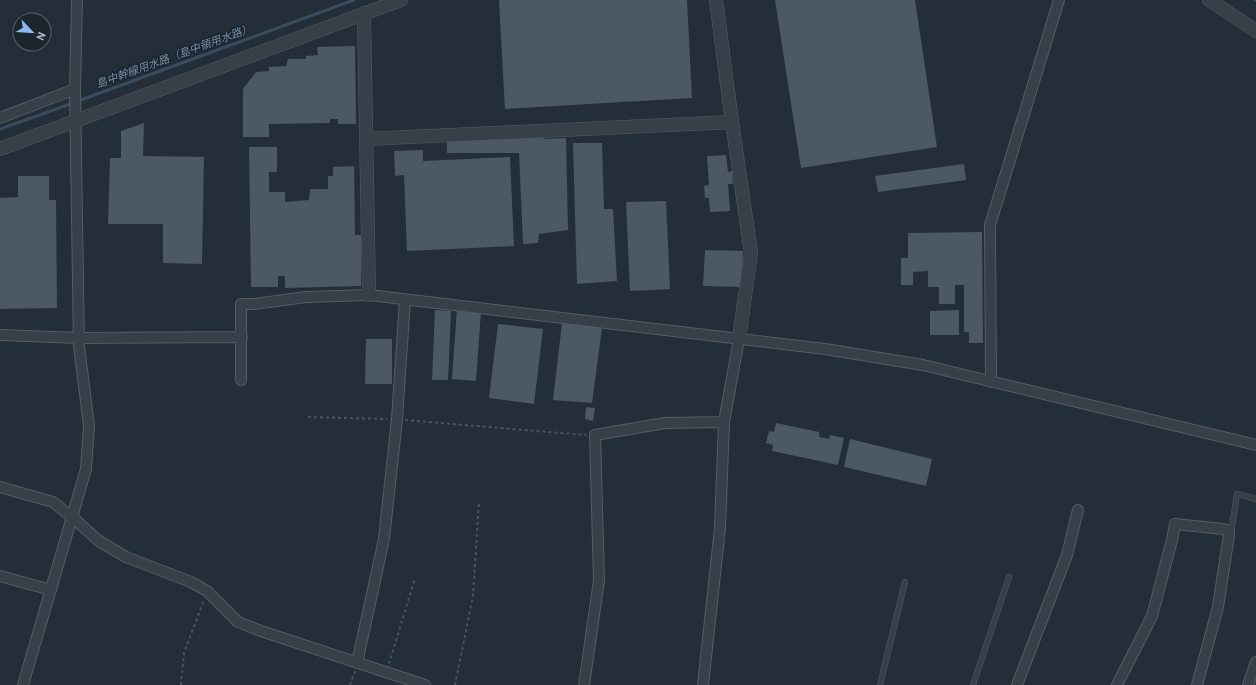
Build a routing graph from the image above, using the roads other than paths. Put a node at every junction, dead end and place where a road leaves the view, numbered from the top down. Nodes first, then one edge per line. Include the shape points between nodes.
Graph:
1 (77, 0) edge
2 (401, 0) edge
3 (716, 0) edge
4 (1059, 0) edge
5 (1209, 0) edge
6 (364, 13) junction
7 (1256, 31) edge
8 (75, 90) junction
9 (0, 118) edge
10 (76, 121) junction
11 (732, 122) junction
12 (366, 139) junction
13 (0, 148) edge
14 (369, 295) junction
15 (405, 300) junction
16 (0, 334) edge
17 (242, 337) junction
18 (79, 338) junction
19 (739, 340) junction
20 (241, 380) dead end
21 (991, 382) junction
22 (724, 422) junction
23 (1256, 445) edge
24 (0, 487) edge
25 (1256, 499) edge
26 (1078, 510) dead end
27 (72, 517) junction
28 (1229, 531) junction
29 (0, 576) edge
30 (1008, 577) dead end
31 (905, 582) dead end
32 (51, 590) junction
33 (1256, 662) edge
34 (357, 663) junction
35 (23, 685) edge
36 (425, 685) edge
37 (584, 685) edge
38 (702, 685) edge
39 (880, 685) edge
40 (973, 685) edge
41 (1017, 685) edge
42 (1117, 685) edge
43 (1197, 685) edge
44 (1248, 685) edge

1 - 8 street
2 - 6 street
3 - 11 street
4 - 21 street via 990,225
5 - 7 street
6 - 10 street
6 - 12 street
8 - 9 street
8 - 10 street
10 - 13 street
10 - 18 street
11 - 12 street
11 - 19 street via 751,253
12 - 14 street
14 - 15 street
14 - 17 street via 306,297 241,304
15 - 19 street
15 - 34 street via 397,419 384,539
16 - 18 street
17 - 18 street
17 - 20 street
18 - 27 street via 89,426 86,470
19 - 21 street via 825,349 923,365
19 - 22 street
21 - 23 street
22 - 37 street via 665,423 595,435 599,580
22 - 38 street via 720,528
24 - 27 street via 53,502
25 - 28 lane via 1237,494 1232,527
26 - 41 street via 1067,555
27 - 32 street
27 - 34 street via 99,541 126,558 191,582 207,591 238,622
28 - 42 street via 1175,524 1152,616
28 - 43 street via 1218,606
29 - 32 street
30 - 40 lane
31 - 39 lane
32 - 35 street
33 - 44 street
34 - 36 street

